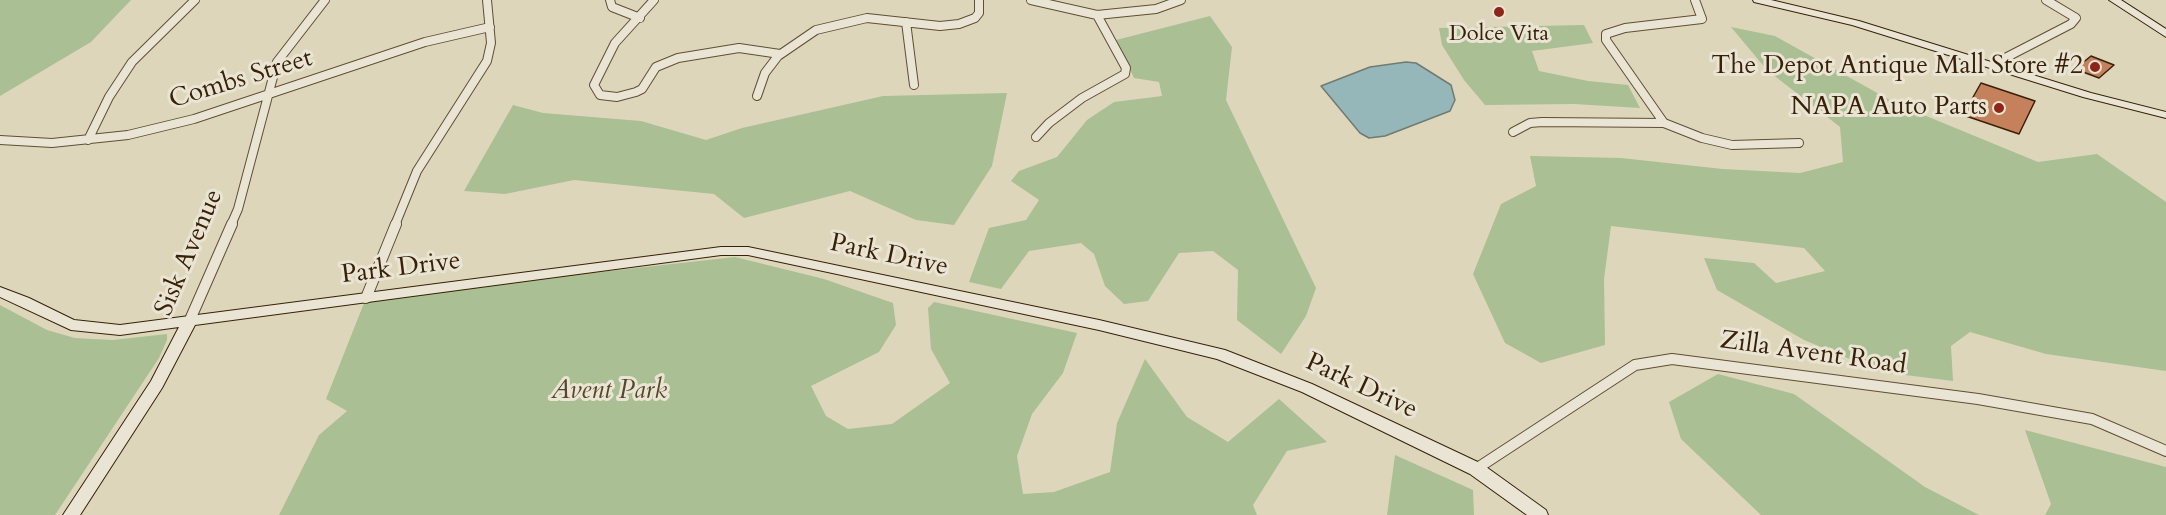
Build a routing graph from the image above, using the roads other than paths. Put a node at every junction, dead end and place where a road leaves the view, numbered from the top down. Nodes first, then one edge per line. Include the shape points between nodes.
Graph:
1 (195, 0) edge
2 (325, 0) edge
3 (487, 0) edge
4 (610, 0) edge
5 (654, 0) edge
6 (979, 0) edge
7 (1031, 0) edge
8 (1181, 0) edge
9 (1695, 0) edge
10 (1758, 0) edge
11 (2046, 0) edge
12 (2114, 0) edge
13 (1097, 15) junction
14 (639, 18) junction
15 (906, 22) junction
16 (490, 27) junction
17 (2166, 34) edge
18 (780, 54) junction
19 (1999, 68) junction
20 (914, 85) dead end
21 (267, 95) junction
22 (757, 96) dead end
23 (2166, 115) edge
24 (1664, 123) junction
25 (1513, 132) dead end
26 (1036, 137) dead end
27 (0, 140) edge
28 (88, 140) junction
29 (1799, 143) dead end
30 (0, 292) edge
31 (366, 298) junction
32 (189, 322) junction
33 (2166, 451) edge
34 (1476, 469) junction
35 (71, 515) edge
36 (1540, 515) edge

1 - 28 street via 132,62
2 - 21 street, Sisk Avenue via 280,56
3 - 16 street
4 - 14 street via 612,7
5 - 14 street
6 - 15 street via 975,18 959,24
7 - 13 street
8 - 13 street via 1156,9
9 - 24 street via 1702,19 1606,34 1606,40
10 - 19 street via 1855,23
11 - 19 street via 2076,18 2007,57
12 - 17 street
13 - 26 street via 1126,68 1125,74 1082,98
14 - 18 street via 615,43 599,71 594,86 600,95 617,97 636,92 656,68 678,58 739,48
15 - 18 street via 867,18 840,22 816,30
15 - 20 street
16 - 21 street, Combs Street via 425,42
16 - 31 street via 487,61 417,171
18 - 22 street via 765,73
19 - 23 street
21 - 28 street, Combs Street via 194,119
21 - 32 street, Sisk Avenue via 238,209
24 - 25 street via 1542,122
24 - 29 street via 1702,138 1732,144
27 - 28 street, Combs Street
30 - 32 street, Park Drive via 71,325 90,329 120,330
31 - 32 street, Park Drive
31 - 34 street, Park Drive via 710,252 748,251 1220,354 1307,388
32 - 35 street, Sisk Avenue via 157,384
33 - 34 street, Zilla Avent Road via 2092,419 1977,399 1672,359 1635,365
34 - 36 street, Park Drive

